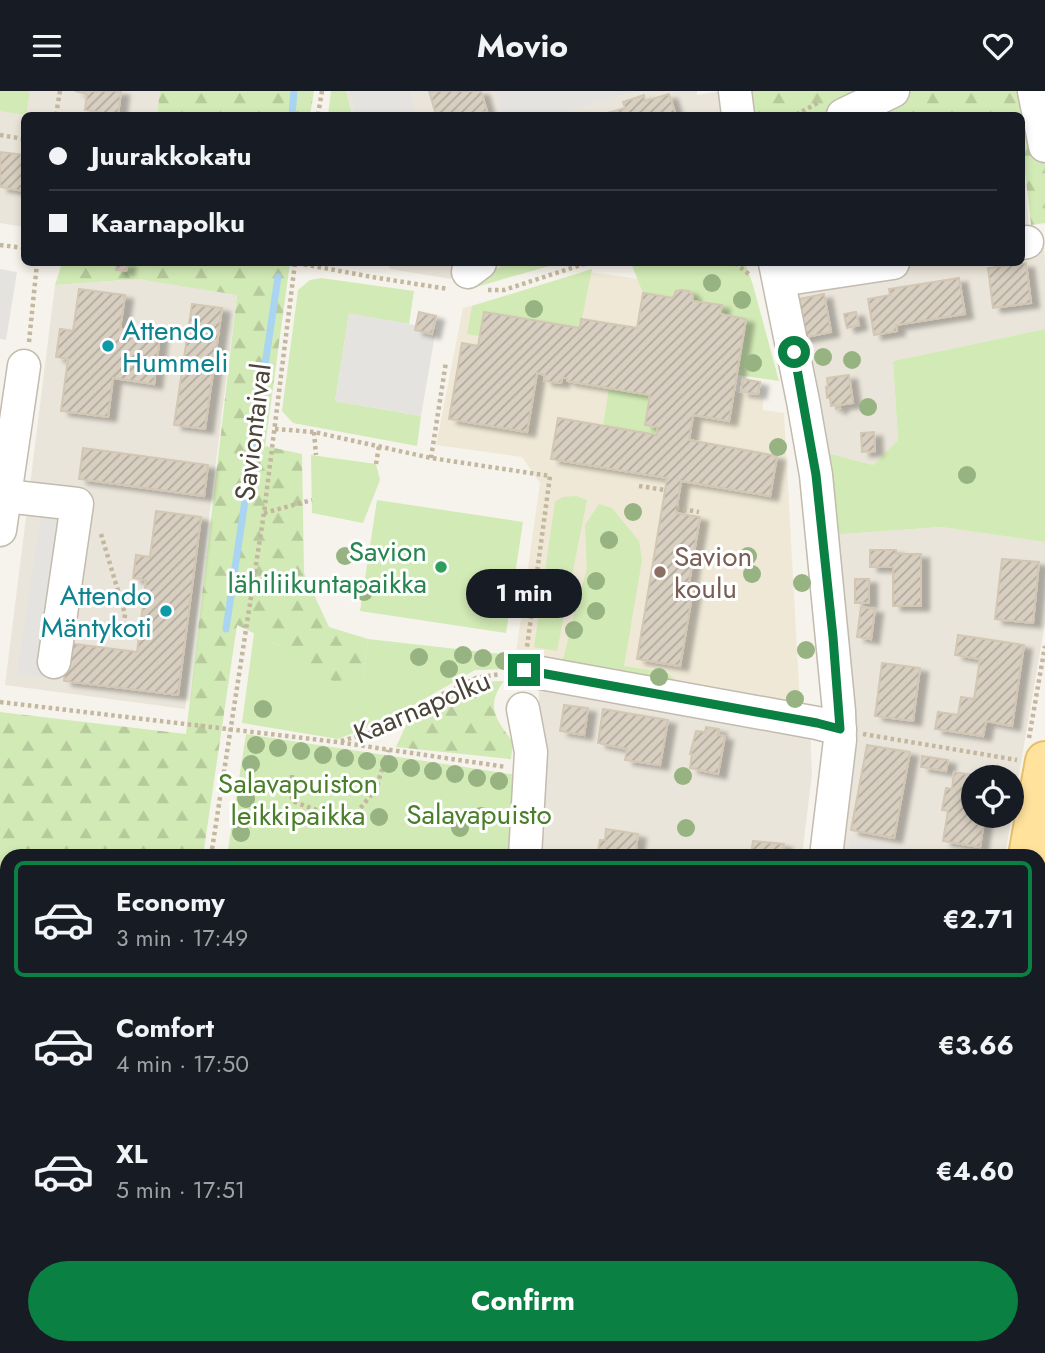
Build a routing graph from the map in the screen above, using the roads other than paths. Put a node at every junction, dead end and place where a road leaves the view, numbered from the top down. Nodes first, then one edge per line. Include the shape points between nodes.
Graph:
1 (735, 91) edge
2 (893, 91) edge
3 (1034, 91) edge
4 (738, 112) edge
5 (849, 112) edge
6 (1045, 146) edge
7 (850, 266) edge
8 (778, 271) edge
9 (24, 366) road end
10 (6, 496) junction
11 (0, 530) edge
12 (54, 662) dead end
13 (524, 670) road end
14 (523, 709) dead end
15 (850, 731) junction
16 (1031, 761) edge
17 (525, 849) edge
18 (827, 849) edge
19 (1028, 849) edge

1 - 4 street
2 - 5 street
3 - 6 street
7 - 8 street
8 - 15 street via 816,475 833,637
9 - 10 street
10 - 11 street
10 - 12 street via 77,504
13 - 15 street, Kaarnapolku
14 - 17 street via 531,752
15 - 18 street via 840,740
16 - 19 main road

